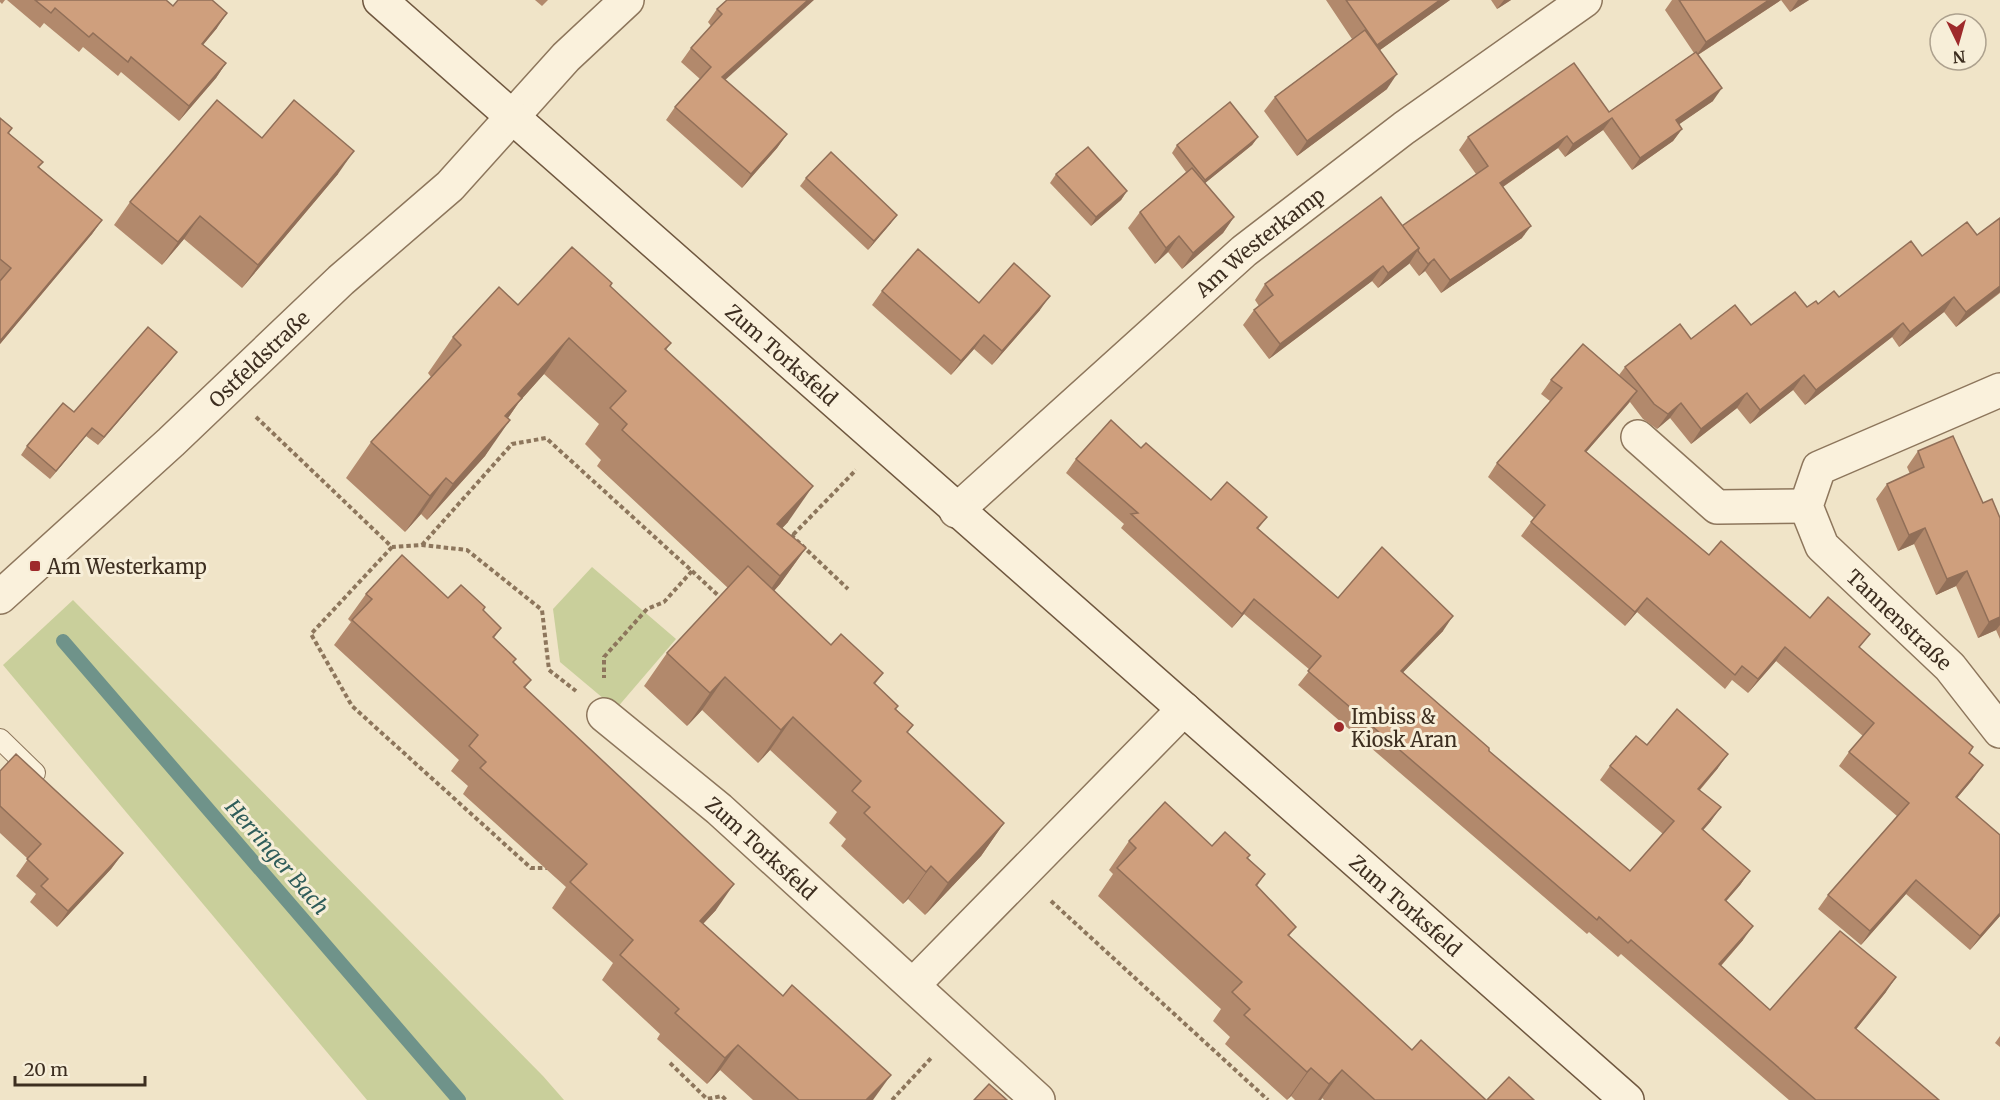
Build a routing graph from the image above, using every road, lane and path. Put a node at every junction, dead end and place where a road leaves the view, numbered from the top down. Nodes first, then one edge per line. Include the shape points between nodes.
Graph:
1 (380, 0) edge
2 (627, 0) edge
3 (1585, 0) edge
4 (513, 115) junction
5 (225, 388) junction
6 (2000, 390) edge
7 (1638, 437) dead end
8 (882, 443) junction
9 (1806, 506) junction
10 (956, 511) junction
11 (791, 535) junction
12 (785, 543) edge
13 (422, 545) junction
14 (392, 547) junction
15 (692, 571) junction
16 (848, 589) dead end
17 (733, 596) edge
18 (0, 597) edge
19 (1184, 709) junction
20 (598, 710) junction
21 (2000, 731) edge
22 (0, 739) edge
23 (48, 786) edge
24 (554, 867) edge
25 (1022, 873) junction
26 (913, 985) junction
27 (960, 1028) junction
28 (670, 1063) dead end
29 (726, 1100) edge
30 (892, 1100) edge
31 (1038, 1100) edge
32 (1268, 1100) edge
33 (1627, 1100) edge

1 - 4 street, Zum Torksfeld
2 - 4 street, Ostfeldstraße via 566,57
3 - 10 street, Am Westerkamp via 1404,128 1245,251
4 - 5 street, Ostfeldstraße via 450,186 340,280
4 - 8 street, Zum Torksfeld
5 - 14 path
5 - 18 street, Ostfeldstraße
6 - 9 street via 1819,468
7 - 9 street via 1717,507
8 - 10 street, Zum Torksfeld
8 - 11 path
9 - 21 street, Tannenstraße via 1822,546 1950,667
10 - 19 street, Zum Torksfeld
11 - 12 path
11 - 16 path
13 - 14 path
13 - 15 path via 512,444 546,438
13 - 20 path via 467,550 542,610 549,670
14 - 24 path via 311,634 352,706 531,868
15 - 17 path via 722,599
15 - 20 path via 664,602 647,609 604,657 604,693
19 - 25 street
19 - 33 street, Zum Torksfeld
20 - 26 street, Zum Torksfeld via 719,809
22 - 23 lane
25 - 26 street
25 - 32 path
26 - 27 street, Zum Torksfeld
27 - 30 path
27 - 31 street, Zum Torksfeld
28 - 29 path via 707,1098 722,1096

